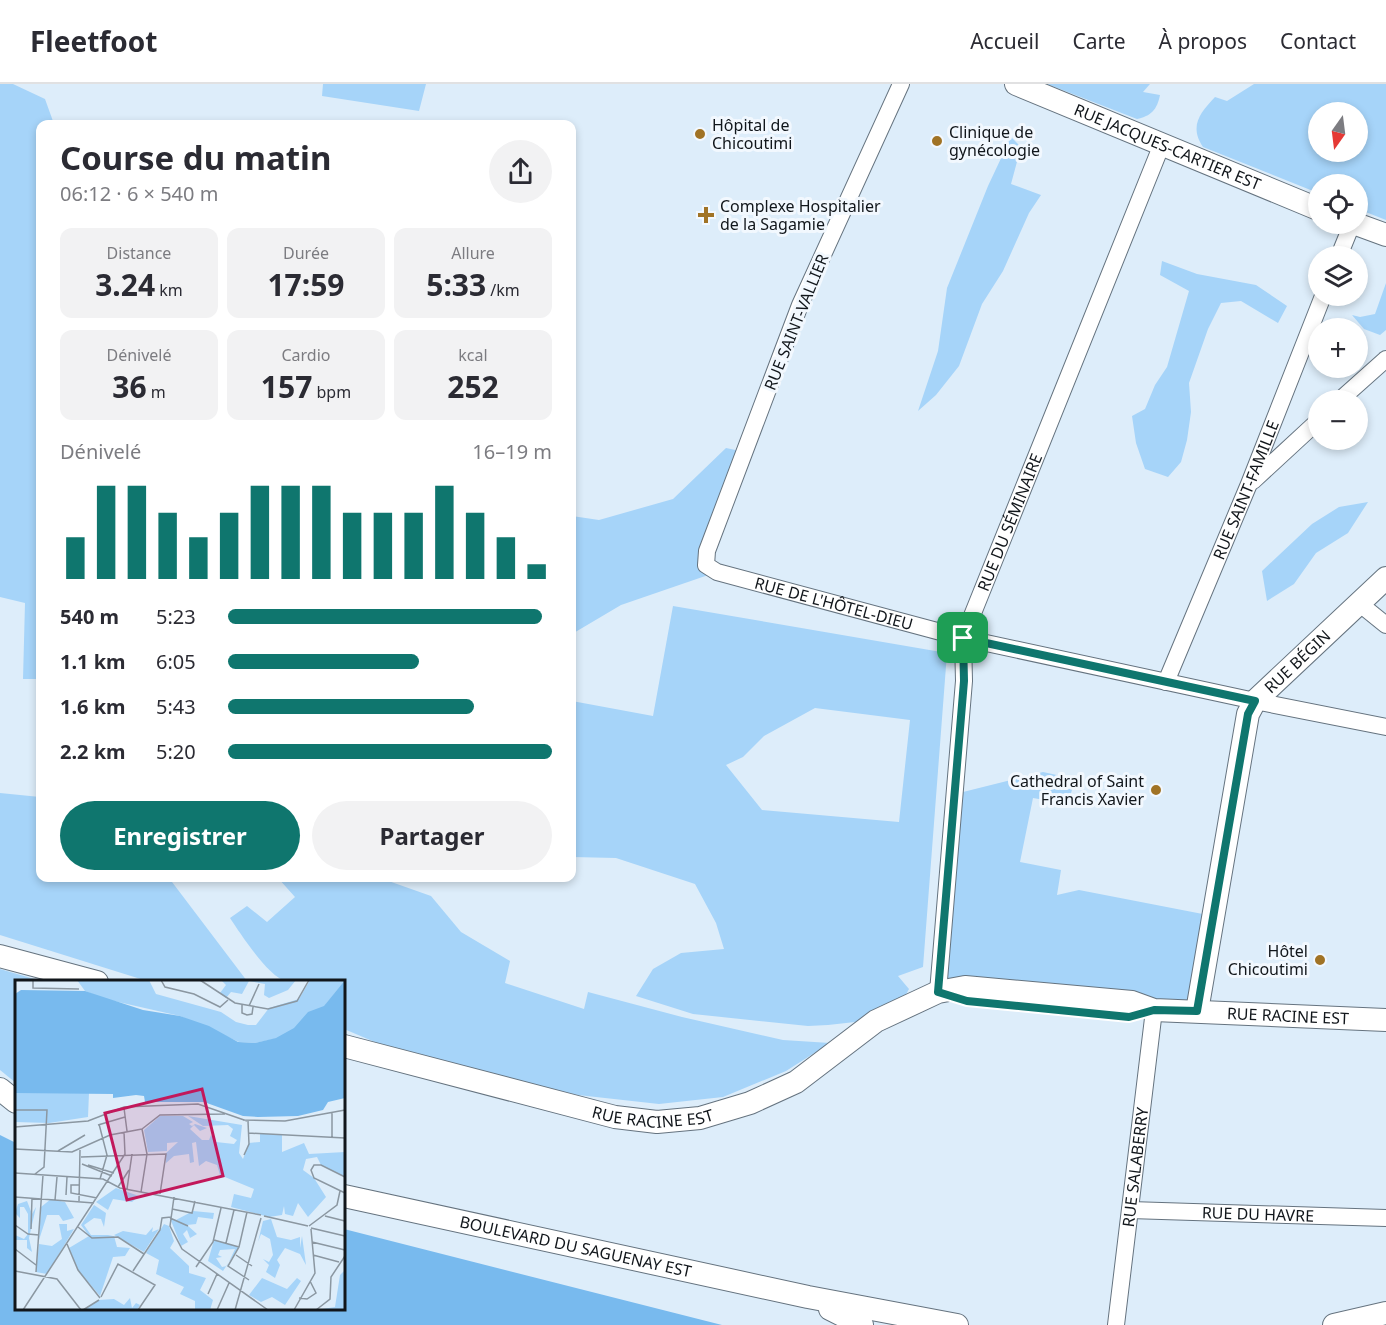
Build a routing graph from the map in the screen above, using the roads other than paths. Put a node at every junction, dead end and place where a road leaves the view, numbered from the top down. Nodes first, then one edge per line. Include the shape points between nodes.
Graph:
1 (901, 84) edge
2 (1016, 84) edge
3 (1162, 144) junction
4 (1308, 204) edge
5 (1368, 229) edge
6 (1386, 236) edge
7 (1319, 306) edge
8 (1386, 359) edge
9 (1351, 390) edge
10 (1308, 430) edge
11 (1249, 484) junction
12 (706, 564) joint
13 (1386, 578) edge
14 (1360, 603) junction
15 (1386, 625) edge
16 (963, 638) junction
17 (1166, 682) junction
18 (1255, 701) junction
19 (1386, 727) edge
20 (0, 956) edge
21 (93, 980) edge
22 (938, 992) junction
23 (1154, 1010) junction
24 (1197, 1011) junction
25 (1386, 1020) edge
26 (345, 1046) edge
27 (0, 1089) edge
28 (15, 1100) edge
29 (345, 1196) edge
30 (1130, 1209) junction
31 (1386, 1218) edge
32 (808, 1297) junction
33 (1386, 1313) edge
34 (862, 1325) edge
35 (957, 1325) edge
36 (1116, 1325) edge
37 (1334, 1325) edge

1 - 12 street, RUE SAINT-VALLIER via 800,305 707,551
2 - 3 street, RUE JACQUES-CARTIER EST
3 - 4 street, RUE JACQUES-CARTIER EST
3 - 16 street, RUE DU SÉMINAIRE
5 - 6 street
7 - 11 street, RUE SAINT-FAMILLE
8 - 9 street
10 - 11 street
11 - 17 street, RUE SAINT-FAMILLE
12 - 16 street, RUE DE L'HÔTEL-DIEU via 717,572
13 - 14 street, RUE BÉGIN
14 - 15 street
14 - 18 street, RUE BÉGIN
16 - 17 street, RUE DE L'HÔTEL-DIEU
16 - 22 street, RUE DU SÉMINAIRE via 964,681
17 - 18 street, RUE DE L'HÔTEL-DIEU
18 - 19 street, RUE DE L'HÔTEL-DIEU
18 - 24 street, RUE BÉGIN via 1248,714
20 - 21 street
22 - 23 street, RUE RACINE EST via 964,987 1132,1002
22 - 26 street, RUE RACINE EST via 876,1021 796,1082 750,1103 700,1118 657,1122 615,1117
23 - 24 street, RUE RACINE EST
23 - 30 street, RUE SALABERRY
24 - 25 street, RUE RACINE EST
27 - 28 street
29 - 32 street, BOULEVARD DU SAGUENAY EST
30 - 31 street, RUE DU HAVRE
30 - 36 street, RUE SALABERRY
32 - 34 street, BOULEVARD DU SAGUENAY EST
32 - 35 street, BOULEVARD DU SAGUENAY EST
33 - 37 street

